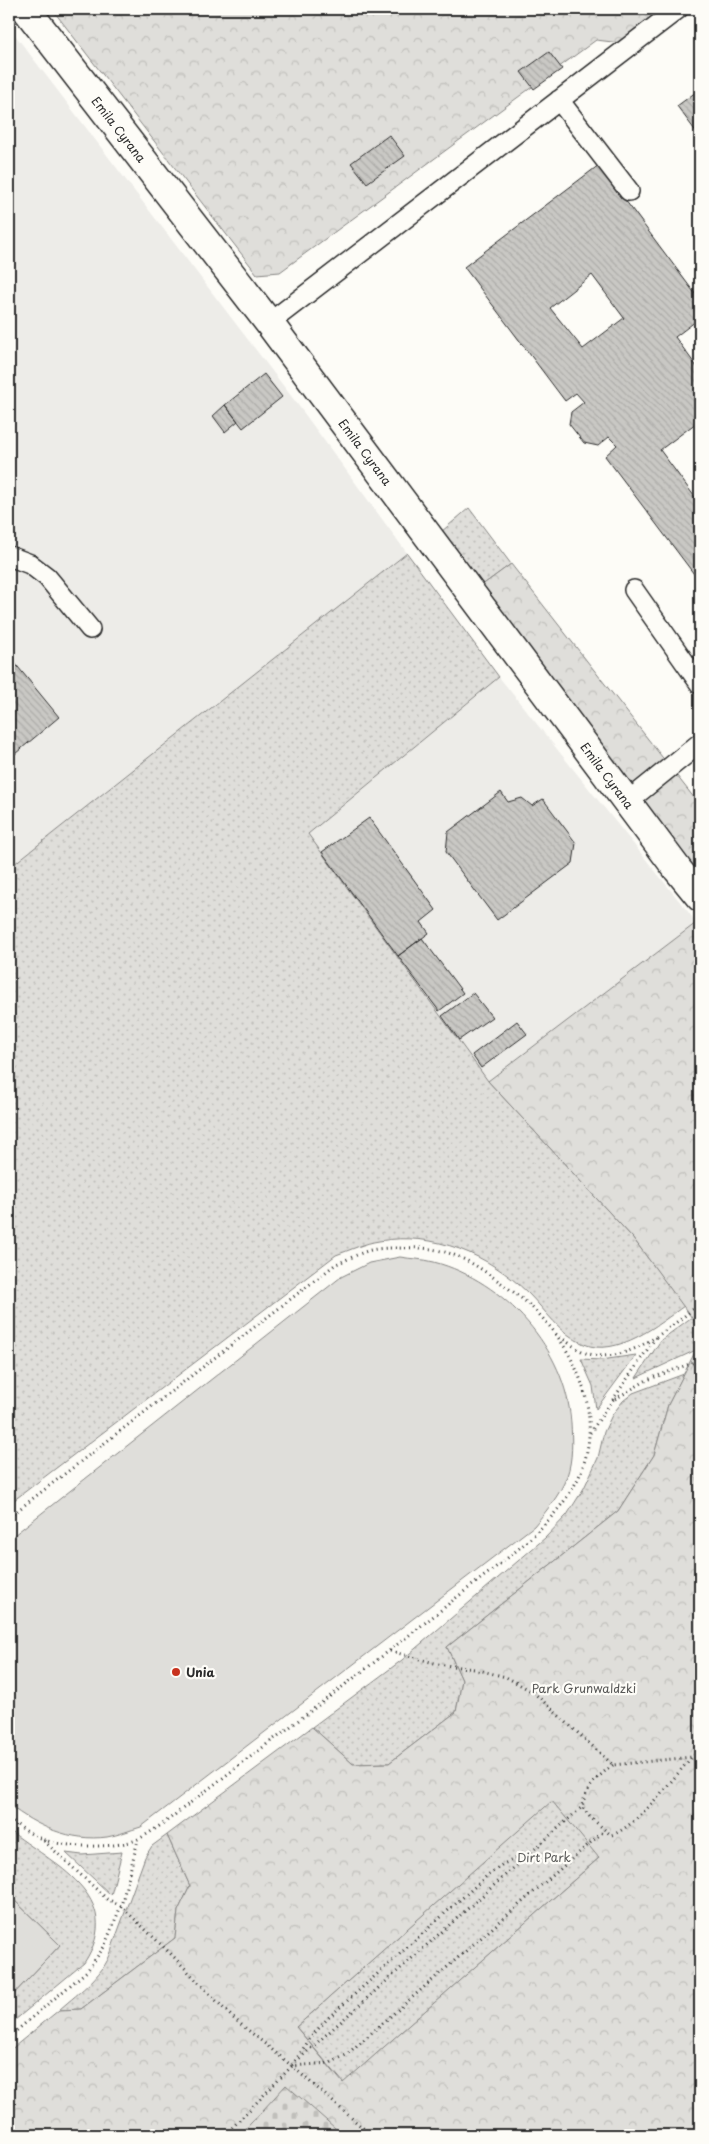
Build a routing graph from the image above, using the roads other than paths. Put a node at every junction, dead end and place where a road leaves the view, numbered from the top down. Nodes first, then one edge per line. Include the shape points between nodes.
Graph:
1 (26, 9) edge
2 (678, 9) edge
3 (559, 100) junction
4 (629, 191) dead end
5 (269, 323) junction
6 (9, 556) edge
7 (634, 590) dead end
8 (90, 629) dead end
9 (700, 684) edge
10 (700, 743) edge
11 (627, 802) junction
12 (700, 897) edge

1 - 5 street, Emila Cyrana
2 - 3 lane
3 - 4 lane
3 - 5 lane
5 - 11 street, Emila Cyrana
6 - 8 lane via 30,564 47,577
7 - 9 lane
10 - 11 lane
11 - 12 street, Emila Cyrana

